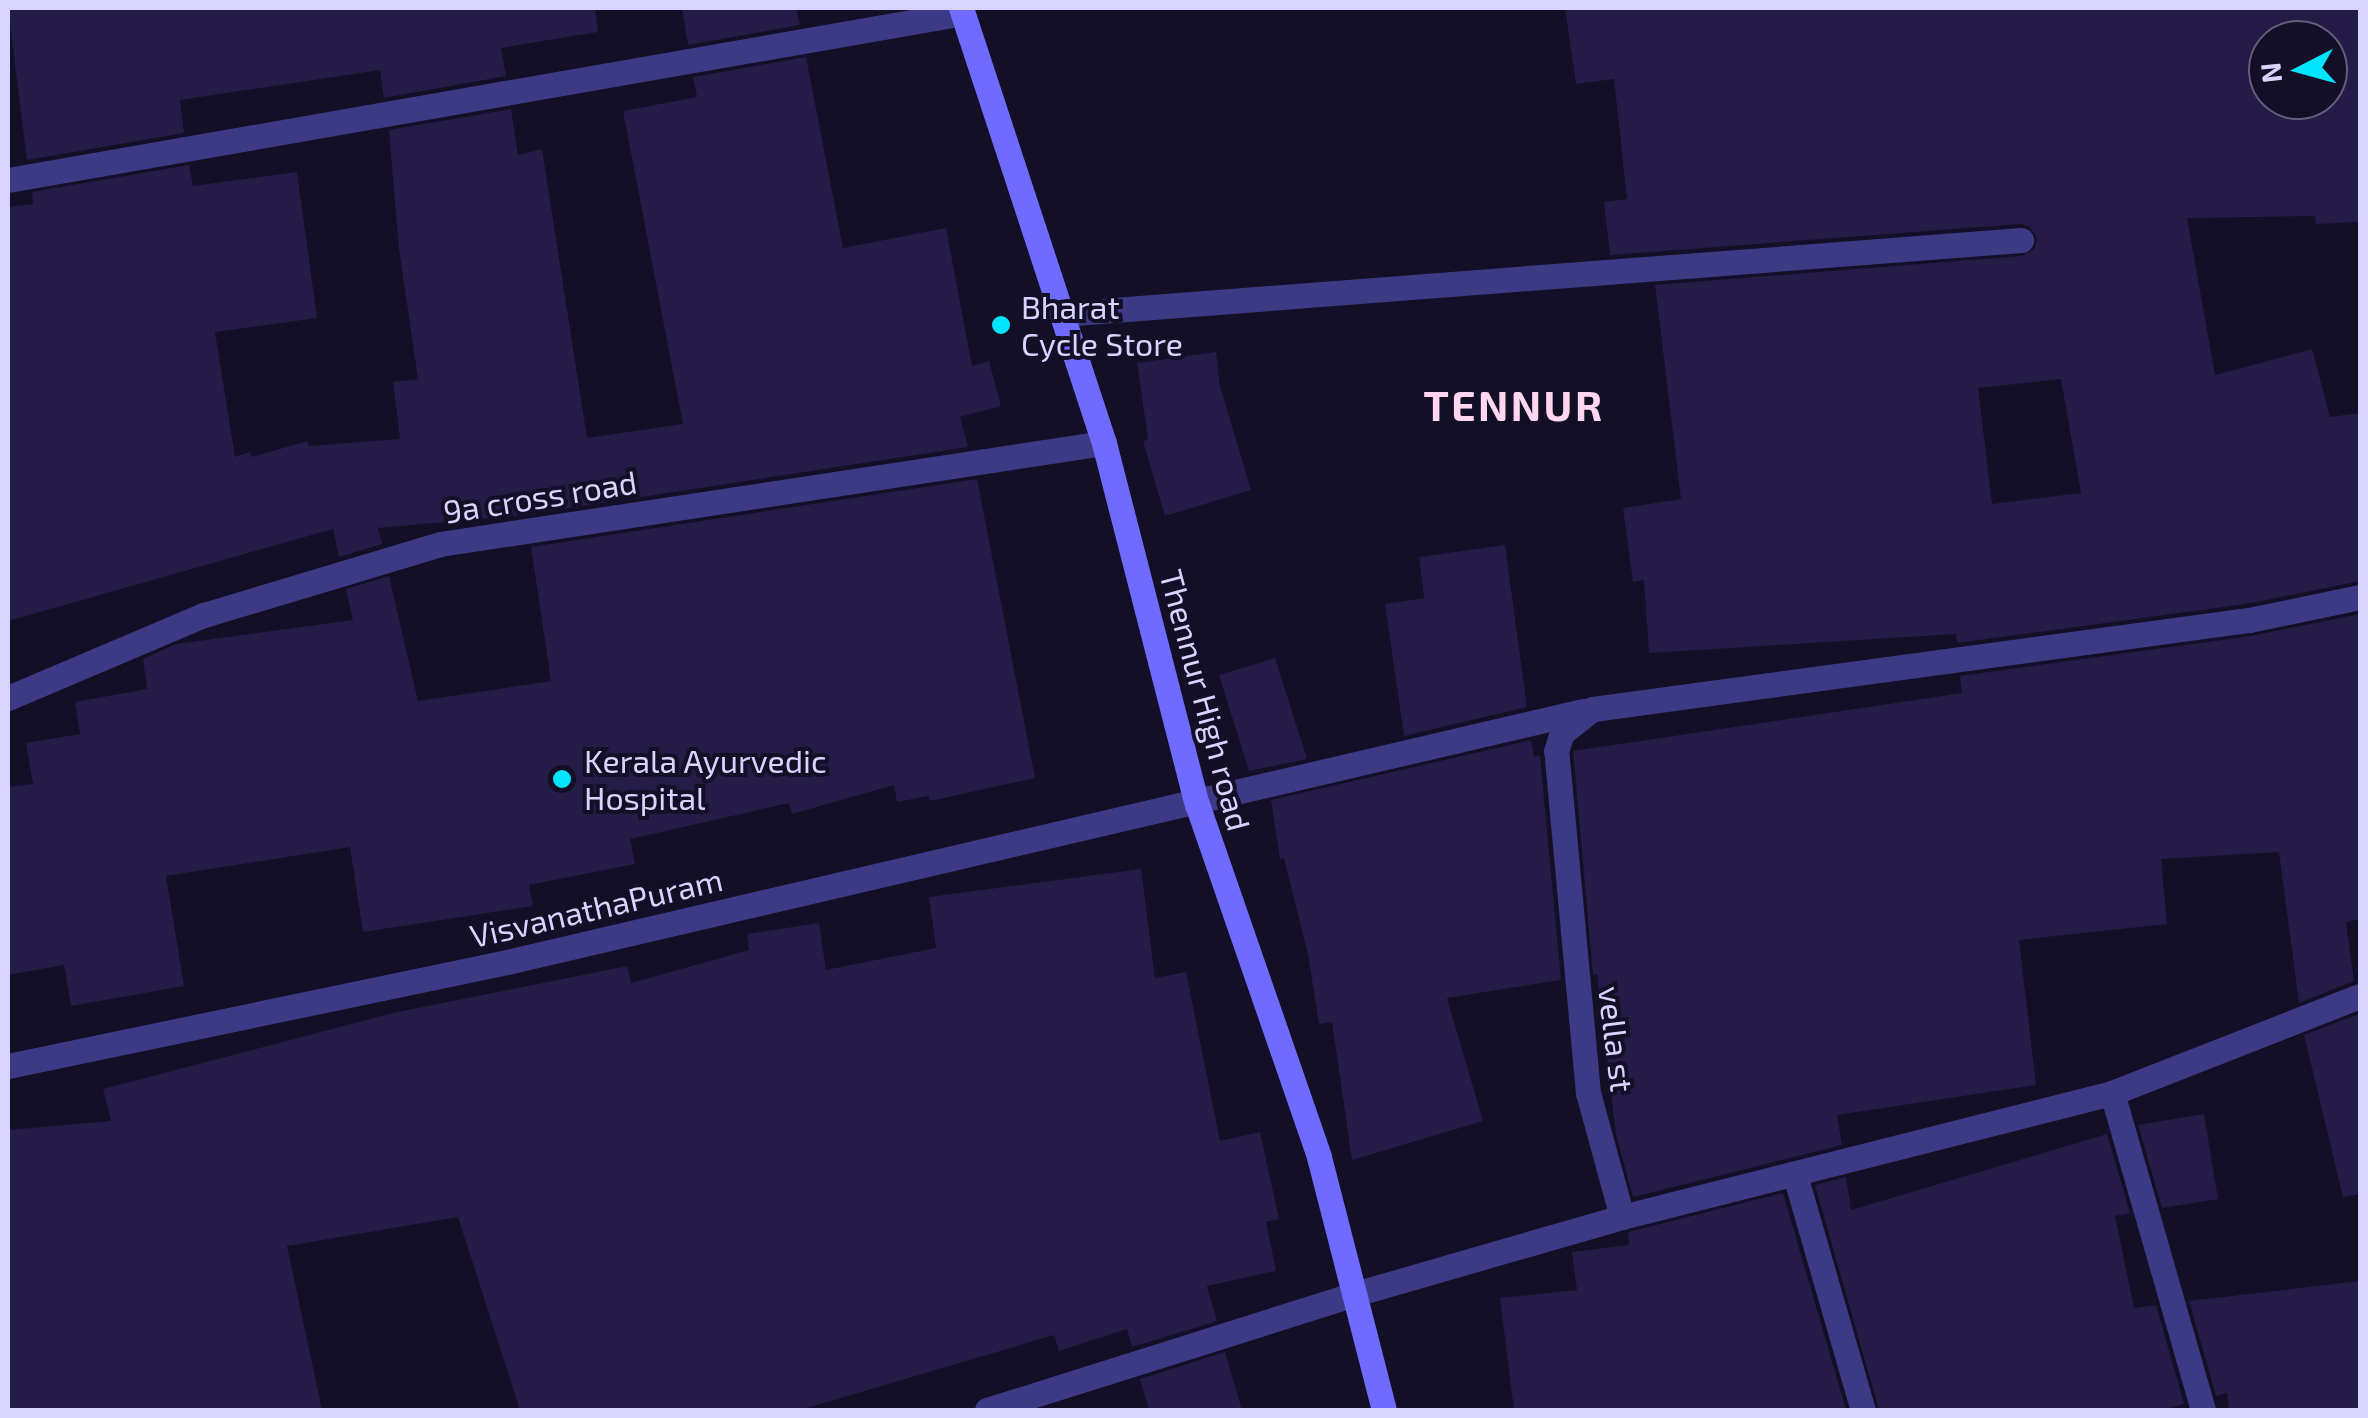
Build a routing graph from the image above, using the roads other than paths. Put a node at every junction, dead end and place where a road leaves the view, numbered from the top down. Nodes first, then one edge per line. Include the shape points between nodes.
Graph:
1 (962, 10) edge
2 (8, 180) edge
3 (2020, 240) dead end
4 (1062, 314) junction
5 (1104, 443) junction
6 (2360, 597) edge
7 (8, 698) edge
8 (1593, 709) junction
9 (1197, 804) junction
10 (2360, 996) edge
11 (8, 1066) edge
12 (2112, 1093) junction
13 (1796, 1175) junction
14 (1622, 1217) junction
15 (1355, 1294) junction
16 (987, 1410) edge
17 (1384, 1410) edge
18 (1863, 1410) edge
19 (2203, 1410) edge

1 - 2 street
1 - 4 main road, Thennur High road
3 - 4 street
4 - 5 main road, Thennur High road
5 - 7 street, 9a cross road via 440,544 204,615
5 - 9 main road, Thennur High road
6 - 8 street via 2249,620
8 - 9 street, VisvanathaPuram
8 - 14 street, vella st via 1562,732 1556,776 1588,1093
9 - 11 street, VisvanathaPuram via 507,962
9 - 15 main road, Thennur High road via 1319,1156
10 - 12 street
12 - 13 street
12 - 19 street
13 - 14 street
13 - 18 street
14 - 15 street
15 - 16 street
15 - 17 main road, Thennur High road

